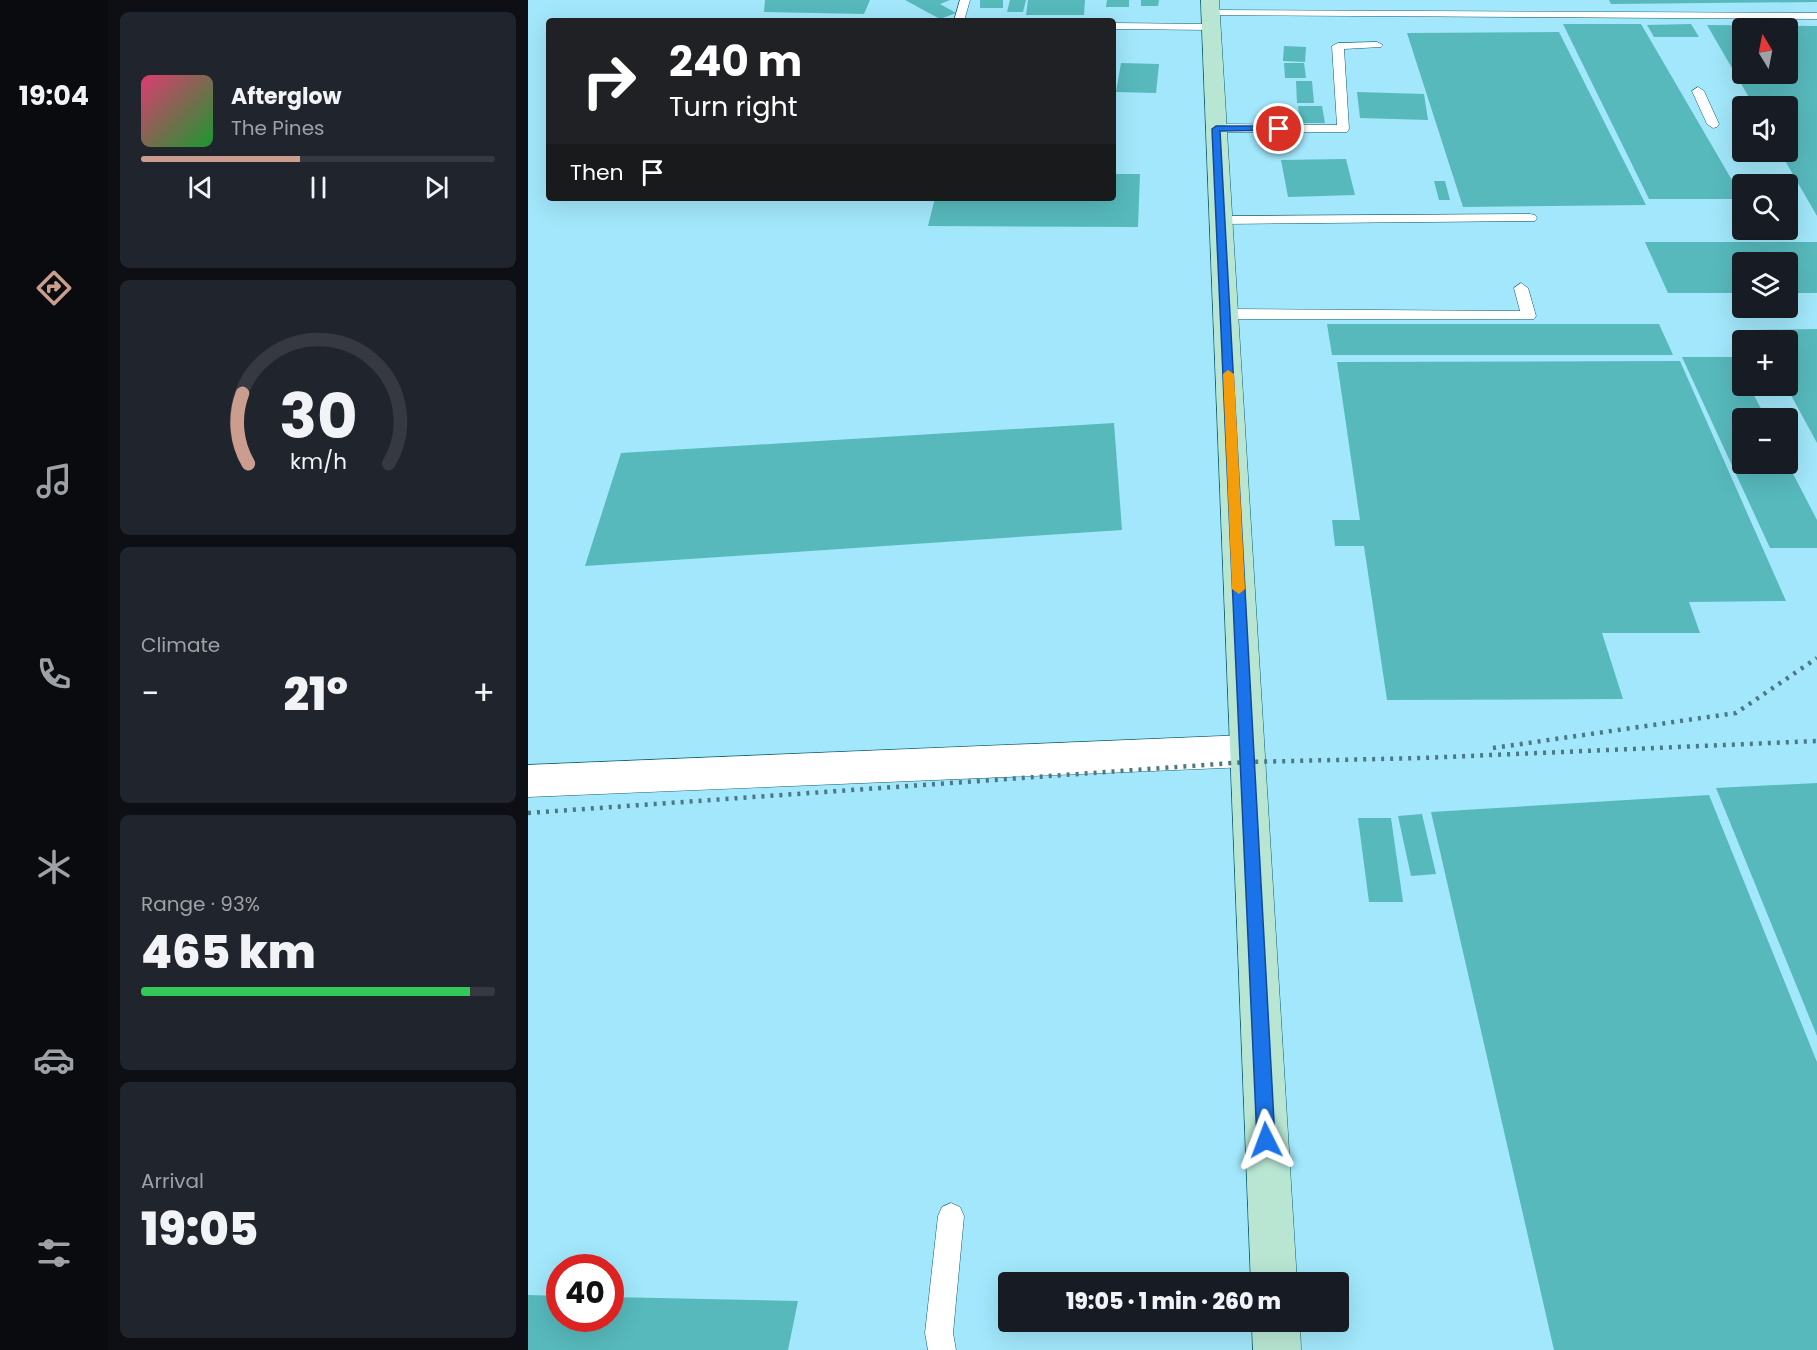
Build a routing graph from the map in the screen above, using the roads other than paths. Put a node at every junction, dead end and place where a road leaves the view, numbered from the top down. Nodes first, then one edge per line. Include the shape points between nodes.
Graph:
1 (965, 0) edge
2 (1420, 0) edge
3 (1210, 13) edge
4 (1424, 14) junction
5 (1817, 16) edge
6 (960, 18) edge
7 (1116, 26) edge
8 (1377, 45) dead end
9 (1698, 91) dead end
10 (1713, 124) dead end
11 (1216, 129) junction
12 (1530, 218) dead end
13 (1221, 220) junction
14 (1521, 288) dead end
15 (1225, 314) junction
16 (1247, 751) junction
17 (528, 781) edge
18 (951, 1216) dead end
19 (1273, 1272) edge
20 (1276, 1332) edge
21 (942, 1350) edge
22 (1277, 1350) edge

1 - 6 lane
2 - 4 lane
3 - 4 lane
3 - 7 lane
3 - 11 street
4 - 5 lane
8 - 11 lane via 1338,46 1343,129
9 - 10 lane
11 - 13 street
12 - 13 lane
13 - 15 street
14 - 15 lane via 1528,316
15 - 16 street
16 - 17 street
16 - 19 street
18 - 21 lane via 939,1333
20 - 22 street

